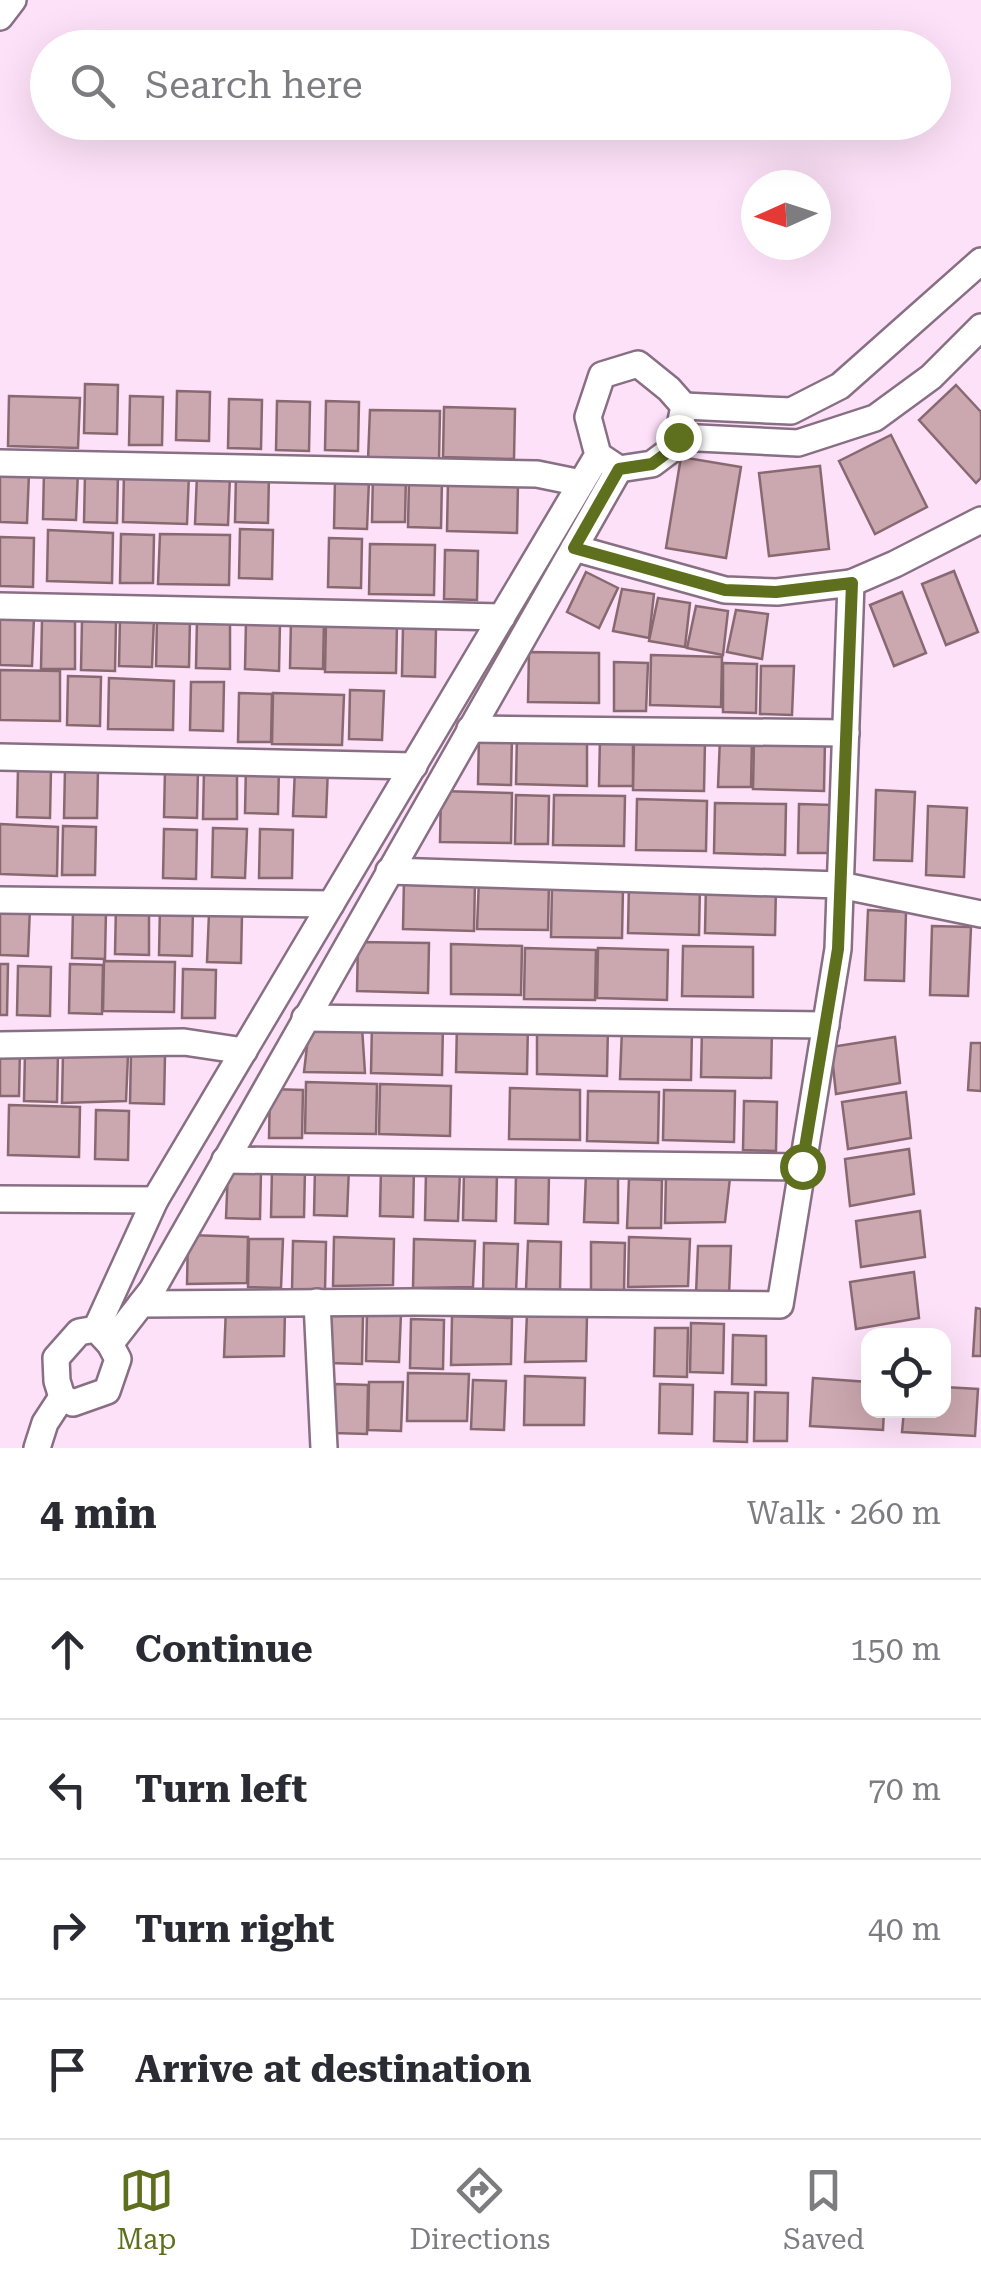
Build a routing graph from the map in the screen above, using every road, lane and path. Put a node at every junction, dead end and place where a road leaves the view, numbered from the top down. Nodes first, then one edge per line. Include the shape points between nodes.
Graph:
1 (13, 0) edge
2 (0, 18) edge
3 (981, 261) edge
4 (981, 327) edge
5 (684, 406) junction
6 (678, 437) junction
7 (609, 462) junction
8 (0, 463) edge
9 (582, 484) junction
10 (981, 520) edge
11 (574, 548) junction
12 (852, 583) junction
13 (0, 606) edge
14 (502, 618) junction
15 (470, 729) junction
16 (846, 732) junction
17 (0, 756) edge
18 (414, 766) junction
19 (389, 871) junction
20 (840, 885) junction
21 (0, 900) edge
22 (332, 904) junction
23 (981, 914) edge
24 (305, 1018) junction
25 (826, 1026) junction
26 (0, 1046) edge
27 (244, 1052) junction
28 (225, 1160) junction
29 (802, 1166) junction
30 (0, 1199) edge
31 (155, 1200) junction
32 (316, 1302) junction
33 (142, 1304) junction
34 (103, 1336) junction
35 (62, 1397) junction
36 (37, 1448) edge
37 (324, 1448) edge

1 - 2 street
3 - 5 street via 840,386 791,411
4 - 6 street via 932,378 876,418 798,443
5 - 6 street
5 - 7 street via 638,364 602,375 588,417
6 - 7 street via 652,464
7 - 9 street
7 - 11 street
8 - 9 street via 536,474
9 - 14 street
10 - 12 street
11 - 12 street via 725,590
11 - 15 street
12 - 16 street
13 - 14 street
14 - 18 street
15 - 16 street
15 - 19 street
16 - 20 street
17 - 18 street
18 - 22 street
19 - 20 street
19 - 24 street
20 - 23 street
20 - 25 street
21 - 22 street
22 - 27 street
24 - 25 street
24 - 28 street
25 - 29 street
26 - 27 street via 184,1042
27 - 31 street
28 - 29 street
28 - 33 street
29 - 32 street via 780,1304
30 - 31 street
31 - 34 street
32 - 33 street
32 - 37 street
33 - 34 street
34 - 35 street via 79,1332 56,1358
34 - 35 street via 118,1359 107,1390 72,1403
35 - 36 street

